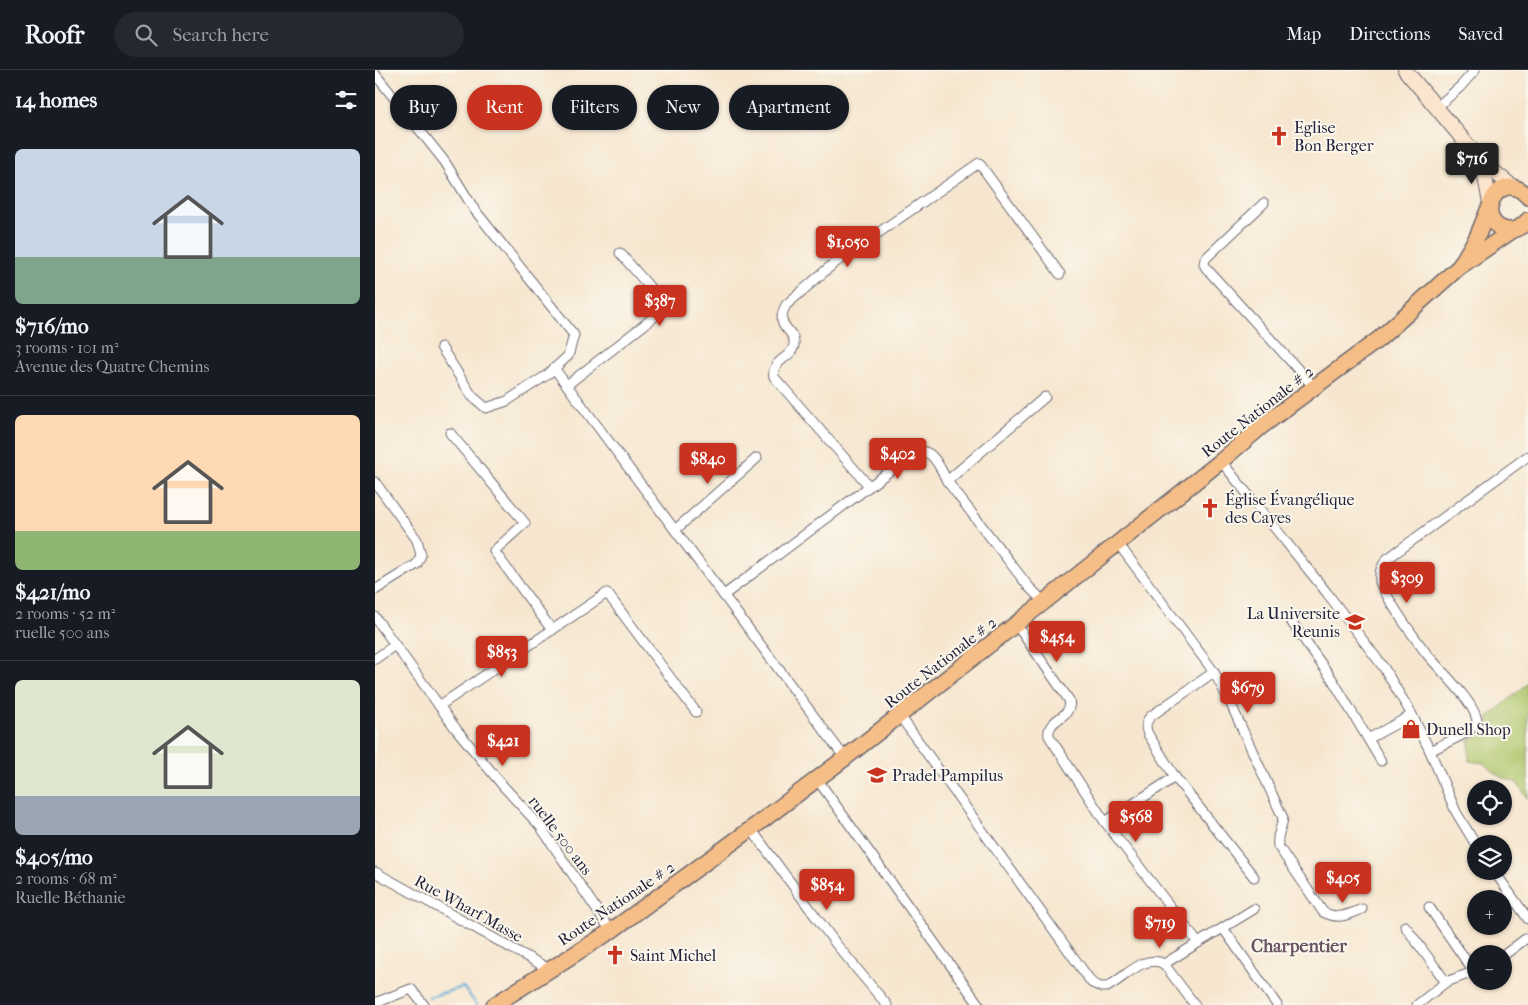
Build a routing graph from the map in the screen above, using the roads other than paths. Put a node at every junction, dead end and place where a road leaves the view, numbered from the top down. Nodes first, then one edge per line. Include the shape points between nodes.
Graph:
1 (1405, 70) edge
2 (1475, 70) edge
3 (375, 74) edge
4 (1436, 108) junction
5 (1482, 162) junction
6 (1523, 191) edge
7 (1264, 204) dead end
8 (1490, 205) junction
9 (1523, 226) edge
10 (620, 253) dead end
11 (1459, 267) junction
12 (1059, 274) dead end
13 (441, 347) dead end
14 (554, 368) junction
15 (567, 385) junction
16 (1314, 387) junction
17 (1045, 397) dead end
18 (450, 433) dead end
19 (1528, 456) edge
20 (757, 458) dead end
21 (1221, 461) junction
22 (947, 481) junction
23 (375, 482) edge
24 (869, 486) junction
25 (675, 530) junction
26 (1117, 542) junction
27 (375, 590) edge
28 (724, 595) junction
29 (1044, 602) junction
30 (375, 617) edge
31 (1288, 617) dead end
32 (1016, 624) junction
33 (552, 630) junction
34 (395, 645) junction
35 (375, 659) edge
36 (1214, 672) junction
37 (439, 706) junction
38 (696, 712) dead end
39 (1412, 715) junction
40 (900, 716) junction
41 (1368, 738) junction
42 (1430, 751) junction
43 (845, 758) junction
44 (1381, 761) dead end
45 (1175, 777) junction
46 (817, 779) junction
47 (1105, 822) junction
48 (751, 829) junction
49 (1470, 835) edge
50 (375, 872) edge
51 (1254, 878) dead end
52 (1500, 880) edge
53 (1429, 907) dead end
54 (1253, 909) dead end
55 (1362, 909) dead end
56 (1528, 919) edge
57 (1405, 926) dead end
58 (1223, 928) junction
59 (611, 931) junction
60 (1528, 937) edge
61 (1198, 944) junction
62 (1512, 948) edge
63 (1467, 961) edge
64 (1164, 964) junction
65 (549, 970) junction
66 (1467, 975) edge
67 (1446, 982) junction
68 (375, 1003) edge
69 (424, 1005) edge
70 (494, 1005) edge
71 (887, 1005) edge
72 (979, 1005) edge
73 (1195, 1005) edge
74 (1277, 1005) edge
75 (1417, 1005) edge

1 - 4 main road
2 - 4 street
3 - 14 street via 445,162 474,209 574,335 568,356
4 - 5 main road
5 - 6 main road
5 - 8 main road
6 - 8 main road via 1507,187 1498,192
7 - 16 street via 1205,259 1204,264
8 - 9 main road via 1494,222 1506,229
8 - 11 main road, Route Nationale # 2 via 1477,237
9 - 11 main road, Route Nationale # 2
10 - 15 street via 667,307
11 - 16 main road, Route Nationale # 2 via 1379,339
12 - 24 street via 979,163 832,265 786,305 781,318 794,342 791,351 776,364 774,377
13 - 14 street via 472,396 486,408 507,401
14 - 15 street
15 - 25 street
16 - 21 main road, Route Nationale # 2
17 - 22 street
18 - 33 street via 525,523 494,550
19 - 42 street via 1387,559 1379,574 1380,582 1405,624 1476,714 1477,723 1469,732
20 - 25 street
21 - 26 main road, Route Nationale # 2
21 - 39 street via 1384,668
22 - 24 street via 931,455 919,450
22 - 29 street
23 - 27 street via 417,540 421,554 417,564
24 - 28 street
25 - 28 street
26 - 29 main road, Route Nationale # 2
26 - 36 street
28 - 43 street
29 - 32 main road, Route Nationale # 2
30 - 34 street, ruelle 500 ans
31 - 41 street via 1332,679
32 - 40 main road, Route Nationale # 2
32 - 47 street via 1069,700 1068,712 1049,726 1049,736
33 - 37 street
33 - 38 street via 607,593
34 - 35 street
34 - 37 street, ruelle 500 ans
36 - 45 street via 1147,719 1148,734
36 - 55 street via 1283,818 1278,846 1323,912 1340,917
37 - 59 street, ruelle 500 ans via 539,826
39 - 41 street
39 - 42 street
40 - 43 main road, Route Nationale # 2
40 - 64 street via 1091,983 1107,986 1143,963 1158,961
41 - 44 street
42 - 49 street
43 - 46 main road, Route Nationale # 2
45 - 47 street
45 - 51 street
46 - 48 main road, Route Nationale # 2
46 - 72 street
47 - 61 street
48 - 59 main road, Route Nationale # 2
48 - 71 street via 836,944
50 - 65 street, Rue Wharf Masse
52 - 56 street
53 - 63 street
54 - 58 street
57 - 67 street
58 - 61 street
58 - 74 street
59 - 65 main road, Route Nationale # 2
60 - 62 street
61 - 64 street
64 - 73 street
65 - 70 main road, Route Nationale # 2
66 - 67 street
67 - 75 street
68 - 69 street via 411,990

